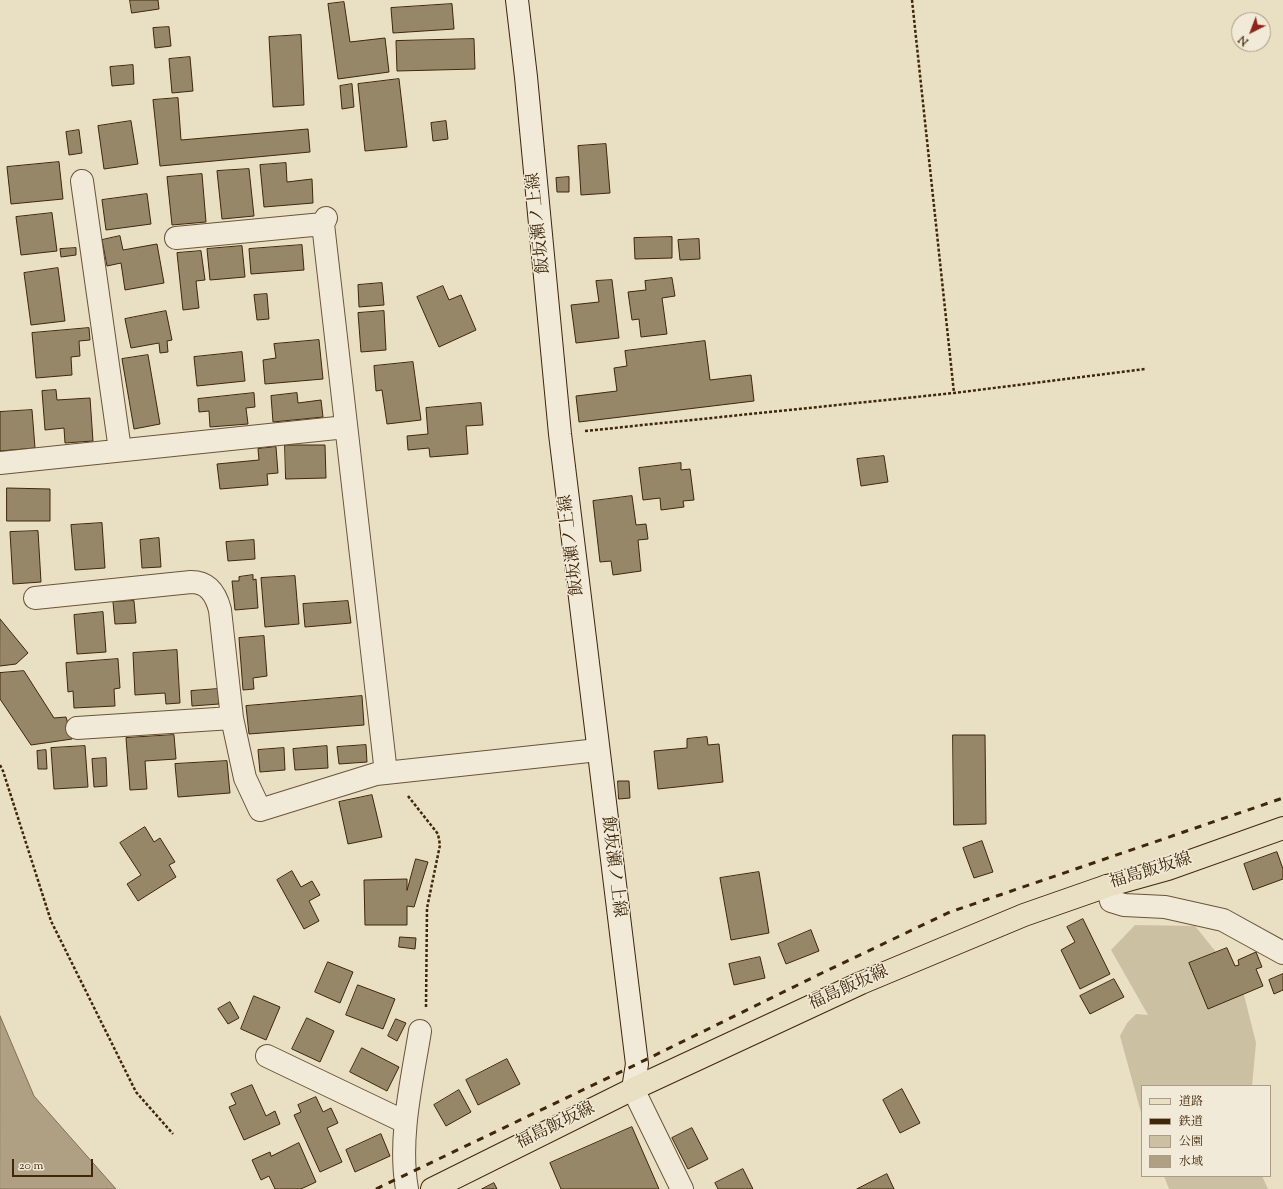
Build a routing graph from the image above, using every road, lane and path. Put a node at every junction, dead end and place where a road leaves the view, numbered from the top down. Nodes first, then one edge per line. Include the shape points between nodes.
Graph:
1 (517, 0) edge
2 (912, 0) edge
3 (82, 181) dead end
4 (176, 238) dead end
5 (1145, 369) dead end
6 (954, 393) junction
7 (346, 427) junction
8 (560, 434) junction
9 (120, 450) junction
10 (0, 463) edge
11 (35, 598) dead end
12 (232, 718) junction
13 (77, 728) dead end
14 (598, 750) junction
15 (0, 765) edge
16 (389, 772) junction
17 (1283, 828) edge
18 (1107, 886) junction
19 (1283, 952) edge
20 (420, 1031) joint
21 (267, 1056) dead end
22 (633, 1089) junction
23 (405, 1122) junction
24 (173, 1134) dead end
25 (407, 1189) edge
26 (432, 1189) edge
27 (682, 1189) edge

1 - 8 street, 飯坂瀬ノ上線
2 - 6 path
3 - 9 street
4 - 7 street via 324,221
5 - 6 path
6 - 8 path
7 - 9 street
7 - 16 street
8 - 14 street, 飯坂瀬ノ上線
9 - 10 street
11 - 12 street via 191,582 209,587 217,598 220,610
12 - 13 street
12 - 16 street via 245,778 260,810
14 - 16 street
14 - 22 street, 飯坂瀬ノ上線 via 636,1064
15 - 24 path via 51,921 136,1092
16 - 20 path via 438,834 440,845 427,908 426,1020
17 - 18 main road, 福島飯坂線 via 1168,869
18 - 19 street via 1111,901 1124,905 1165,907 1223,920
18 - 22 main road, 福島飯坂線 via 1024,915 861,983
20 - 23 street
21 - 23 street
22 - 26 main road, 福島飯坂線
22 - 27 street
23 - 25 street via 404,1175

